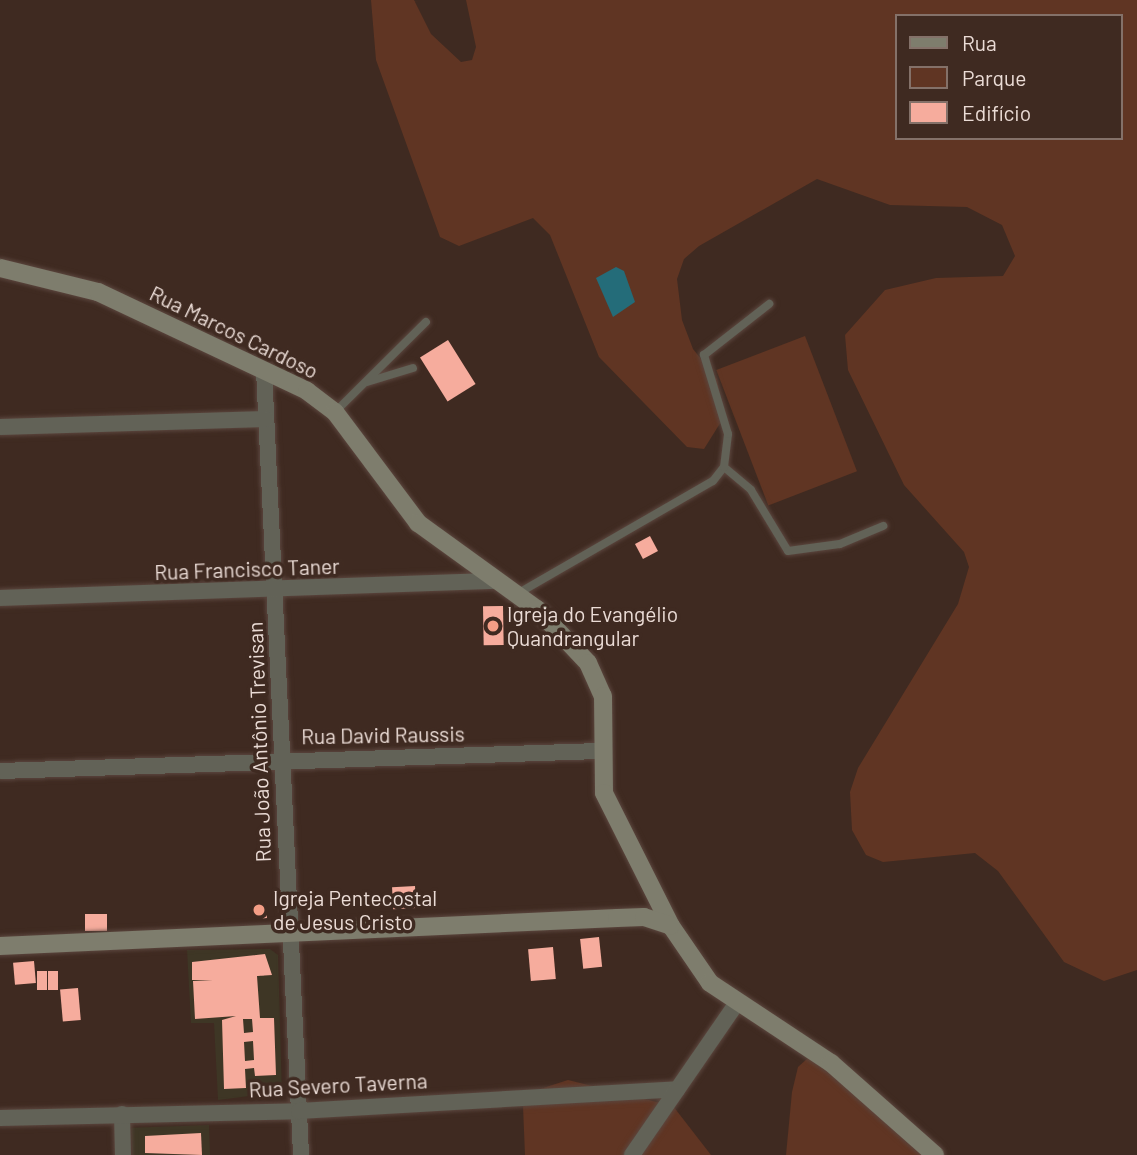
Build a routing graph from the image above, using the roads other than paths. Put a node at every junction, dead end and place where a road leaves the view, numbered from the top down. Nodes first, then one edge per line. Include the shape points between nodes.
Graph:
1 (0, 268) edge
2 (769, 304) dead end
3 (426, 322) dead end
4 (413, 368) dead end
5 (264, 370) junction
6 (367, 382) junction
7 (335, 412) junction
8 (266, 419) junction
9 (0, 427) edge
10 (724, 467) junction
11 (883, 526) dead end
12 (496, 581) junction
13 (276, 589) junction
14 (517, 594) junction
15 (0, 598) edge
16 (600, 751) junction
17 (279, 759) junction
18 (0, 771) edge
19 (671, 926) junction
20 (287, 932) junction
21 (0, 946) edge
22 (737, 1003) junction
23 (677, 1089) junction
24 (299, 1111) junction
25 (122, 1114) junction
26 (0, 1118) edge
27 (123, 1155) edge
28 (301, 1155) edge
29 (632, 1155) edge
30 (935, 1155) edge

1 - 5 street, Rua Marcos Cardoso via 81,285
2 - 10 lane via 704,355 728,433
3 - 6 lane
4 - 6 lane
5 - 7 street, Rua Marcos Cardoso
5 - 8 street, Rua João Antônio Trevisan
6 - 7 lane
7 - 12 street, Rua Marcos Cardoso via 409,513
8 - 9 street
8 - 13 street, Rua João Antônio Trevisan
10 - 11 lane via 751,490 789,551 840,544
10 - 14 lane via 693,494
12 - 13 street, Rua Francisco Taner
12 - 14 street, Rua Marcos Cardoso
13 - 15 street, Rua Francisco Taner
13 - 17 street, Rua João Antônio Trevisan
14 - 16 street, Rua Marcos Cardoso via 570,639 595,675 604,706
16 - 17 street, Rua David Raussis
16 - 19 street, Rua Marcos Cardoso via 604,793
17 - 18 street, Rua David Raussis
17 - 20 street, Rua João Antônio Trevisan
19 - 20 street via 644,917
19 - 22 street, Rua Marcos Cardoso via 710,983
20 - 21 street
20 - 24 street, Rua João Antônio Trevisan
22 - 23 street
22 - 30 street, Rua Marcos Cardoso via 831,1063
23 - 24 street, Rua Severo Taverna
23 - 29 street
24 - 25 street, Rua Severo Taverna
24 - 28 street, Rua João Antônio Trevisan
25 - 26 street, Rua Severo Taverna
25 - 27 street

